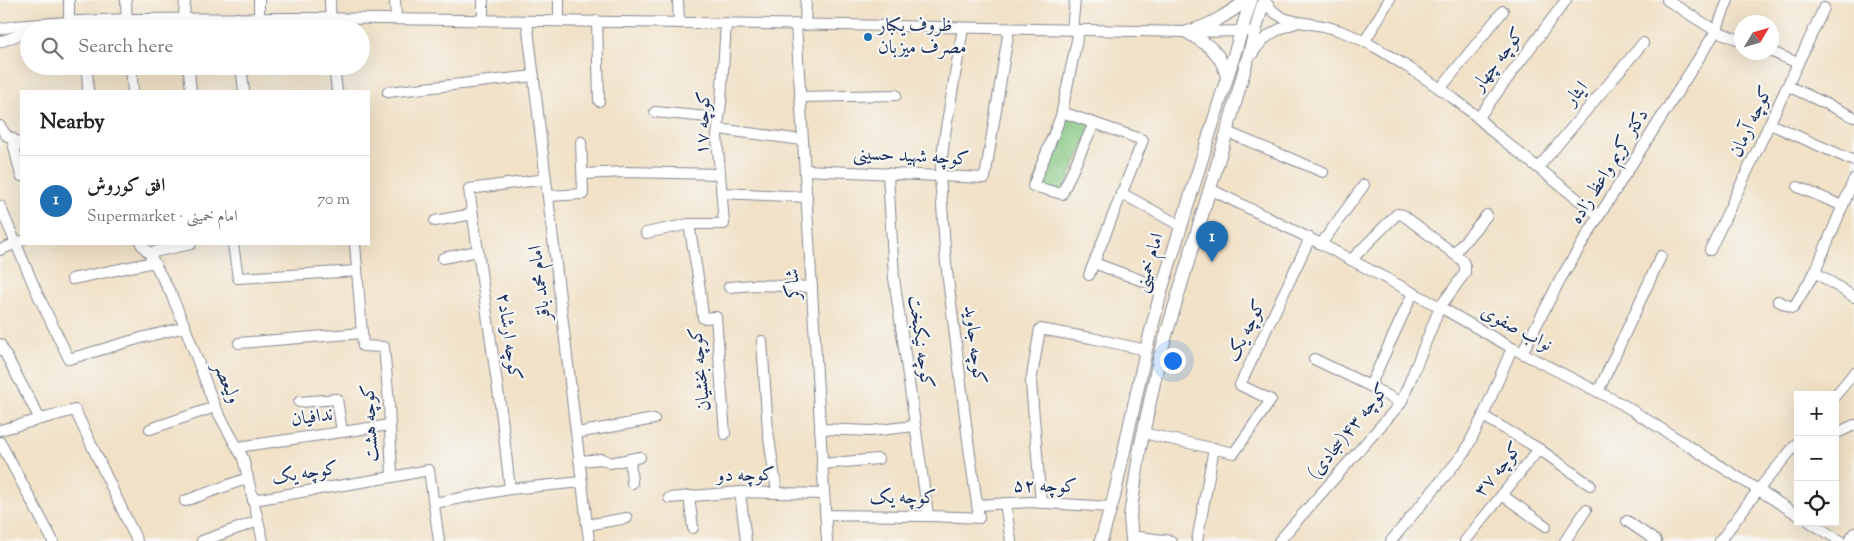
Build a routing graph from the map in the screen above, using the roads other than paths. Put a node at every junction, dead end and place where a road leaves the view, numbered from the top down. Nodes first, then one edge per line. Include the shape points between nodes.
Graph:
1 (69, 0) edge
2 (126, 0) edge
3 (185, 0) edge
4 (259, 0) edge
5 (330, 0) edge
6 (395, 0) edge
7 (483, 0) edge
8 (559, 0) edge
9 (678, 0) edge
10 (806, 0) edge
11 (1075, 0) edge
12 (1249, 0) edge
13 (1264, 0) edge
14 (1389, 0) edge
15 (1566, 0) edge
16 (1667, 0) edge
17 (1728, 0) edge
18 (1824, 8) dead end
19 (1502, 11) dead end
20 (184, 18) junction
21 (259, 18) junction
22 (396, 19) junction
23 (69, 20) edge
24 (127, 20) edge
25 (165, 20) edge
26 (202, 20) edge
27 (252, 20) edge
28 (283, 20) edge
29 (330, 20) edge
30 (484, 20) junction
31 (370, 21) edge
32 (527, 21) junction
33 (559, 21) junction
34 (597, 22) junction
35 (679, 23) junction
36 (726, 23) junction
37 (1297, 23) junction
38 (801, 24) junction
39 (20, 26) edge
40 (963, 28) junction
41 (0, 29) edge
42 (1009, 29) junction
43 (1076, 30) junction
44 (1240, 31) junction
45 (1716, 31) junction
46 (1187, 32) junction
47 (1255, 32) junction
48 (20, 34) edge
49 (1734, 38) edge
50 (1365, 40) junction
51 (0, 42) edge
52 (1643, 43) dead end
53 (1779, 55) edge
54 (1798, 63) junction
55 (1246, 64) junction
56 (87, 75) edge
57 (132, 75) edge
58 (190, 75) edge
59 (242, 75) edge
60 (335, 75) edge
61 (534, 76) junction
62 (1227, 76) junction
63 (1788, 86) junction
64 (1440, 89) junction
65 (88, 90) edge
66 (133, 90) edge
67 (191, 90) edge
68 (244, 90) edge
69 (337, 90) edge
70 (388, 92) dead end
71 (896, 95) dead end
72 (800, 97) junction
73 (599, 101) dead end
74 (655, 112) dead end
75 (1062, 112) junction
76 (1854, 116) edge
77 (1478, 117) junction
78 (719, 118) junction
79 (1094, 123) junction
80 (1770, 124) junction
81 (718, 129) junction
82 (1227, 132) junction
83 (8, 135) edge
84 (803, 140) junction
85 (581, 142) dead end
86 (1854, 161) edge
87 (1538, 168) junction
88 (805, 170) junction
89 (1323, 172) dead end
90 (20, 173) edge
91 (888, 173) junction
92 (582, 174) junction
93 (720, 174) junction
94 (940, 176) junction
95 (546, 179) junction
96 (1854, 179) edge
97 (1364, 185) dead end
98 (1798, 187) dead end
99 (1210, 189) junction
100 (722, 193) junction
101 (1122, 193) junction
102 (548, 196) junction
103 (807, 198) junction
104 (0, 206) edge
105 (1843, 206) junction
106 (473, 214) junction
107 (1487, 215) dead end
108 (1599, 216) junction
109 (436, 221) dead end
110 (690, 224) junction
111 (1181, 226) junction
112 (646, 233) dead end
113 (1310, 238) junction
114 (18, 242) edge
115 (1321, 244) junction
116 (142, 245) edge
117 (188, 245) edge
118 (233, 245) edge
119 (355, 245) edge
120 (0, 250) edge
121 (1710, 250) dead end
122 (478, 251) junction
123 (1454, 254) junction
124 (1661, 256) dead end
125 (152, 258) junction
126 (443, 258) dead end
127 (1351, 260) junction
128 (1094, 263) junction
129 (357, 271) junction
130 (1815, 272) junction
131 (1089, 275) dead end
132 (72, 279) dead end
133 (729, 286) dead end
134 (812, 286) junction
135 (1162, 288) junction
136 (1413, 293) junction
137 (1854, 296) edge
138 (1778, 301) dead end
139 (1440, 307) junction
140 (185, 327) junction
141 (362, 333) junction
142 (762, 341) dead end
143 (239, 343) dead end
144 (0, 344) edge
145 (1512, 348) junction
146 (1146, 350) junction
147 (1522, 353) junction
148 (1314, 359) dead end
149 (1854, 373) edge
150 (1370, 386) junction
151 (1839, 391) edge
152 (1598, 392) junction
153 (299, 402) dead end
154 (1401, 403) junction
155 (215, 407) junction
156 (1483, 416) junction
157 (40, 419) junction
158 (654, 419) dead end
159 (390, 425) junction
160 (914, 426) junction
161 (1854, 426) edge
162 (150, 428) dead end
163 (820, 429) junction
164 (0, 430) edge
165 (342, 432) junction
166 (1839, 432) edge
167 (577, 433) junction
168 (1143, 433) junction
169 (725, 434) dead end
170 (0, 442) edge
171 (238, 447) junction
172 (1794, 447) edge
173 (1214, 448) junction
174 (1539, 449) junction
175 (878, 460) dead end
176 (580, 461) junction
177 (822, 464) junction
178 (392, 477) junction
179 (248, 478) junction
180 (582, 482) junction
181 (632, 483) dead end
182 (1590, 485) dead end
183 (510, 489) junction
184 (1758, 490) junction
185 (740, 492) junction
186 (777, 493) junction
187 (824, 494) junction
188 (1502, 495) junction
189 (689, 496) junction
190 (669, 498) dead end
191 (253, 500) junction
192 (185, 501) dead end
193 (434, 503) junction
194 (1005, 503) junction
195 (1041, 503) junction
196 (978, 505) junction
197 (1111, 507) junction
198 (1586, 510) dead end
199 (1794, 512) edge
200 (826, 515) junction
201 (928, 515) junction
202 (627, 518) dead end
203 (980, 518) joint
204 (258, 521) junction
205 (1628, 521) dead end
206 (587, 525) junction
207 (1546, 526) dead end
208 (1816, 526) edge
209 (694, 528) dead end
210 (1854, 533) edge
211 (1132, 539) edge
212 (53, 541) edge
213 (137, 541) edge
214 (202, 541) edge
215 (263, 541) edge
216 (439, 541) edge
217 (589, 541) edge
218 (746, 541) edge
219 (827, 541) edge
220 (1011, 541) edge
221 (1101, 541) edge
222 (1171, 541) edge
223 (1197, 541) edge
224 (1279, 541) edge
225 (1390, 541) edge
226 (1465, 541) edge
227 (1565, 541) edge
228 (1656, 541) edge
229 (1720, 541) edge
230 (1840, 541) edge
231 (1849, 541) edge

1 - 23 street
2 - 24 street
3 - 20 street
4 - 21 street
5 - 29 street
6 - 22 street
7 - 30 street
8 - 33 street
9 - 35 street
10 - 38 street, شاکر
11 - 43 street
12 - 44 main road, امام خمینی
12 - 46 main road via 1204,28
13 - 37 street via 1280,17
13 - 47 main road, امام خمینی
14 - 50 street
15 - 77 street, کوچه چهار
16 - 45 street
17 - 45 street, دکتر کریم واعظ زاده
18 - 54 street, کوچه آرمان
19 - 64 street
20 - 25 street
20 - 26 street
21 - 27 street
21 - 28 street
22 - 30 street
22 - 31 street
30 - 32 street
32 - 33 street
32 - 61 street, امام محمد باقر
33 - 34 street
34 - 35 street
34 - 73 street
35 - 36 street
36 - 38 street
36 - 78 street, کوچه ۱۷
37 - 50 street via 1330,28
37 - 55 street via 1279,28 1266,37
38 - 40 street
38 - 72 street, شاکر
39 - 41 street
40 - 42 street
40 - 94 street, کوچه جاوید
42 - 43 street
42 - 94 street, کوچه شهید حسینی via 985,178
43 - 46 street
43 - 75 street
44 - 46 street
44 - 47 street
44 - 62 main road, امام خمینی
45 - 49 street
45 - 108 street, دکتر کریم واعظ زاده
46 - 62 main road via 1214,50 1223,62
47 - 55 main road, امام خمینی
48 - 51 street
50 - 64 street
52 - 87 street, ایثار
53 - 54 street
54 - 63 street, کوچه آرمان
55 - 82 main road, امام خمینی
56 - 65 street
57 - 66 street
58 - 67 street
59 - 68 street
60 - 69 street
61 - 70 street
61 - 95 street, امام محمد باقر
62 - 111 main road, امام خمینی
63 - 76 street
63 - 80 street, کوچه آرمان
64 - 77 street
71 - 72 street
72 - 84 street, شاکر
74 - 78 street
75 - 79 street
75 - 79 street via 1033,186 1062,194
77 - 87 street
78 - 81 street, کوچه ۱۷
79 - 101 street via 1143,140
80 - 86 street
80 - 121 street, کوچه آرمان
81 - 84 street
81 - 93 street, کوچه ۱۷
82 - 89 street
82 - 99 main road, امام خمینی
83 - 90 street
84 - 88 street, شاکر
85 - 92 street
87 - 108 street
88 - 91 street, کوچه شهید حسینی
88 - 103 street, شاکر
91 - 94 street, کوچه شهید حسینی
91 - 160 street, کوچه نیکبخت via 894,278
92 - 93 street
92 - 102 street via 583,194
93 - 100 street, کوچه ۱۷
94 - 196 street, کوچه جاوید via 946,263
95 - 102 street, امام محمد باقر
95 - 106 street, کوچه ارشاد۲ via 469,189
96 - 105 street
97 - 115 street
98 - 105 street
99 - 113 street, نواب صفوی
99 - 168 main road, امام خمینی via 1160,355
100 - 103 street
100 - 110 street, کوچه ۱۷ via 724,224
101 - 111 street
101 - 128 street
102 - 167 street, امام محمد باقر
103 - 134 street, شاکر
104 - 114 street
105 - 130 street
106 - 109 street
106 - 122 street, کوچه ارشاد۲
107 - 123 street
108 - 147 street, دکتر کریم واعظ زاده via 1561,278
110 - 112 street
110 - 169 street, کوچه بخشیان via 703,318 716,317
111 - 135 main road, امام خمینی
113 - 115 street, نواب صفوی
113 - 173 street, کوچه یک via 1240,386 1270,400 1234,453
114 - 120 street
114 - 140 street via 37,293 69,359
115 - 127 street, نواب صفوی
116 - 125 street, ولیعصر
117 - 125 street
118 - 129 street via 238,278
119 - 129 street
122 - 126 street
122 - 183 street, کوچه ارشاد۲
123 - 127 street via 1404,215 1397,214
123 - 139 street, کوچه ۴۳(سجادی) via 1466,266
124 - 152 street
125 - 132 street
125 - 140 street, ولیعصر
127 - 136 street, نواب صفوی
128 - 131 street
128 - 135 street
129 - 141 street
130 - 137 street
130 - 138 street via 1793,308
133 - 134 street
134 - 163 street, شاکر
135 - 146 main road, امام خمینی
136 - 139 street, نواب صفوی
136 - 150 street
139 - 145 street, نواب صفوی
139 - 154 street, کوچه ۴۳(سجادی)
140 - 155 street, ولیعصر
141 - 143 street
141 - 159 street, کوچه هشت via 363,346 384,347
142 - 186 street via 768,431
144 - 157 street
145 - 147 street, نواب صفوی
145 - 156 street
146 - 195 street via 1040,329 1031,382
146 - 197 main road, امام خمینی
147 - 152 street, نواب صفوی
148 - 150 street
149 - 151 street
150 - 154 street
152 - 184 street, نواب صفوی
153 - 165 street via 337,399
154 - 224 street, کوچه ۴۳(سجادی)
155 - 162 street
155 - 171 street, ولیعصر
156 - 174 street, کوچه ۳۷
156 - 225 street via 1465,452
157 - 164 street
157 - 213 street via 76,410
158 - 167 street
159 - 165 street, ندافیان
159 - 178 street, کوچه هشت
160 - 163 street via 871,431
160 - 201 street, کوچه نیکبخت
161 - 166 street
163 - 177 street, شاکر
165 - 171 street, ندافیان
167 - 176 street, امام محمد باقر
168 - 173 street
168 - 211 main road, امام خمینی via 1130,516
170 - 212 street
171 - 179 street, ولیعصر
172 - 184 street
173 - 223 street
174 - 182 street
174 - 188 street, کوچه ۳۷
175 - 177 street
176 - 180 street, امام محمد باقر
176 - 181 street via 602,459 610,463 635,458
177 - 187 street, شاکر
178 - 191 street, کوچه یک
178 - 193 street, کوچه هشت via 429,470
179 - 191 street, ولیعصر
179 - 192 street
180 - 183 street
180 - 206 street, امام محمد باقر
183 - 193 street
184 - 199 street, نواب صفوی
184 - 229 street
185 - 186 street, کوچه دو
185 - 189 street, کوچه دو
185 - 218 street
186 - 187 street, کوچه دو
187 - 200 street, شاکر
188 - 207 street
188 - 226 street, کوچه ۳۷
189 - 190 street, کوچه دو
189 - 209 street
191 - 204 street, ولیعصر
193 - 216 street, کوچه هشت
194 - 195 street, کوچه ۵۲
194 - 196 street, کوچه ۵۲
194 - 220 street
195 - 197 street, کوچه ۵۲
196 - 203 street, کوچه جاوید
197 - 221 main road, امام خمینی
198 - 227 street
200 - 201 street, کوچه یک
200 - 219 street, شاکر
201 - 203 street, کوچه یک
202 - 206 street
204 - 214 street
204 - 215 street, ولیعصر
205 - 228 street
206 - 217 street, امام محمد باقر
208 - 230 street
210 - 231 street
211 - 222 street

